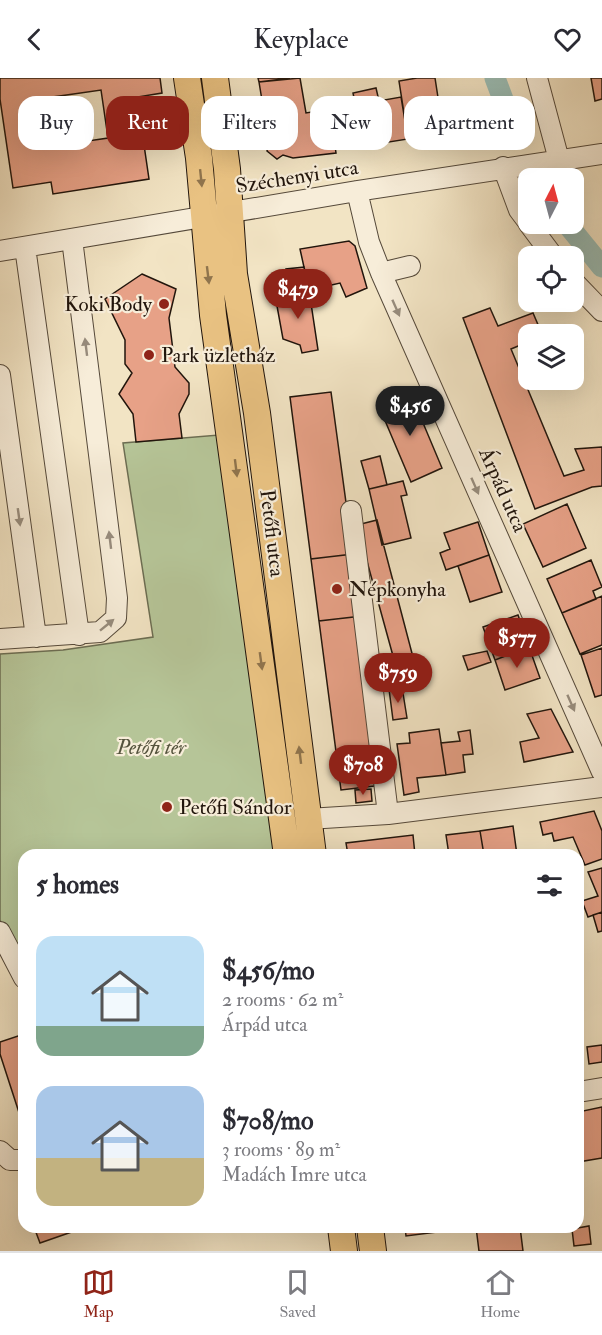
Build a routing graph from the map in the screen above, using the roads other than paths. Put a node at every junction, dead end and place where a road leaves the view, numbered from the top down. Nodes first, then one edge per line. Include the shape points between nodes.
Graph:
1 (187, 78) edge
2 (215, 78) edge
3 (537, 78) edge
4 (602, 154) edge
5 (559, 160) junction
6 (503, 167) junction
7 (357, 191) junction
8 (518, 207) edge
9 (230, 212) junction
10 (205, 216) junction
11 (536, 234) edge
12 (72, 239) junction
13 (545, 246) edge
14 (25, 247) junction
15 (0, 251) edge
16 (410, 266) dead end
17 (381, 273) junction
18 (584, 292) edge
19 (602, 311) edge
20 (0, 375) edge
21 (351, 511) dead end
22 (79, 635) junction
23 (36, 637) junction
24 (0, 639) edge
25 (602, 772) edge
26 (602, 787) edge
27 (388, 814) junction
28 (308, 819) junction
29 (286, 849) edge
30 (312, 849) edge
31 (0, 932) edge
32 (18, 966) edge
33 (602, 1088) edge
34 (584, 1091) edge
35 (0, 1151) edge
36 (18, 1160) edge
37 (342, 1233) edge
38 (371, 1233) edge
39 (344, 1251) edge
40 (373, 1251) edge

1 -> 10 main road, Petőfi utca
2 - 9 main road, Petőfi utca
3 - 5 street
4 - 5 street, Széchenyi utca
5 - 6 street, Széchenyi utca
6 - 7 street, Széchenyi utca
6 - 8 street
7 - 9 street, Széchenyi utca
7 - 17 street, Árpád utca
9 - 10 street, Széchenyi utca
28 -> 9 main road, Petőfi utca via 256,413 234,274
10 - 12 street, Széchenyi utca
10 -> 29 main road, Petőfi utca via 213,315
11 - 13 street
12 - 14 street, Széchenyi utca
22 -> 12 street via 100,632 116,618 117,598
14 - 15 street, Széchenyi utca
14 - 22 street
16 - 17 street
17 -> 25 street, Árpád utca
18 - 19 street
20 -> 23 street
21 - 27 street
22 - 23 street
23 - 24 street
26 - 27 street
27 - 28 street
28 - 30 main road, Petőfi utca
31 - 32 street
33 - 34 street
35 - 36 street via 10,1160
37 - 39 main road
38 - 40 main road

